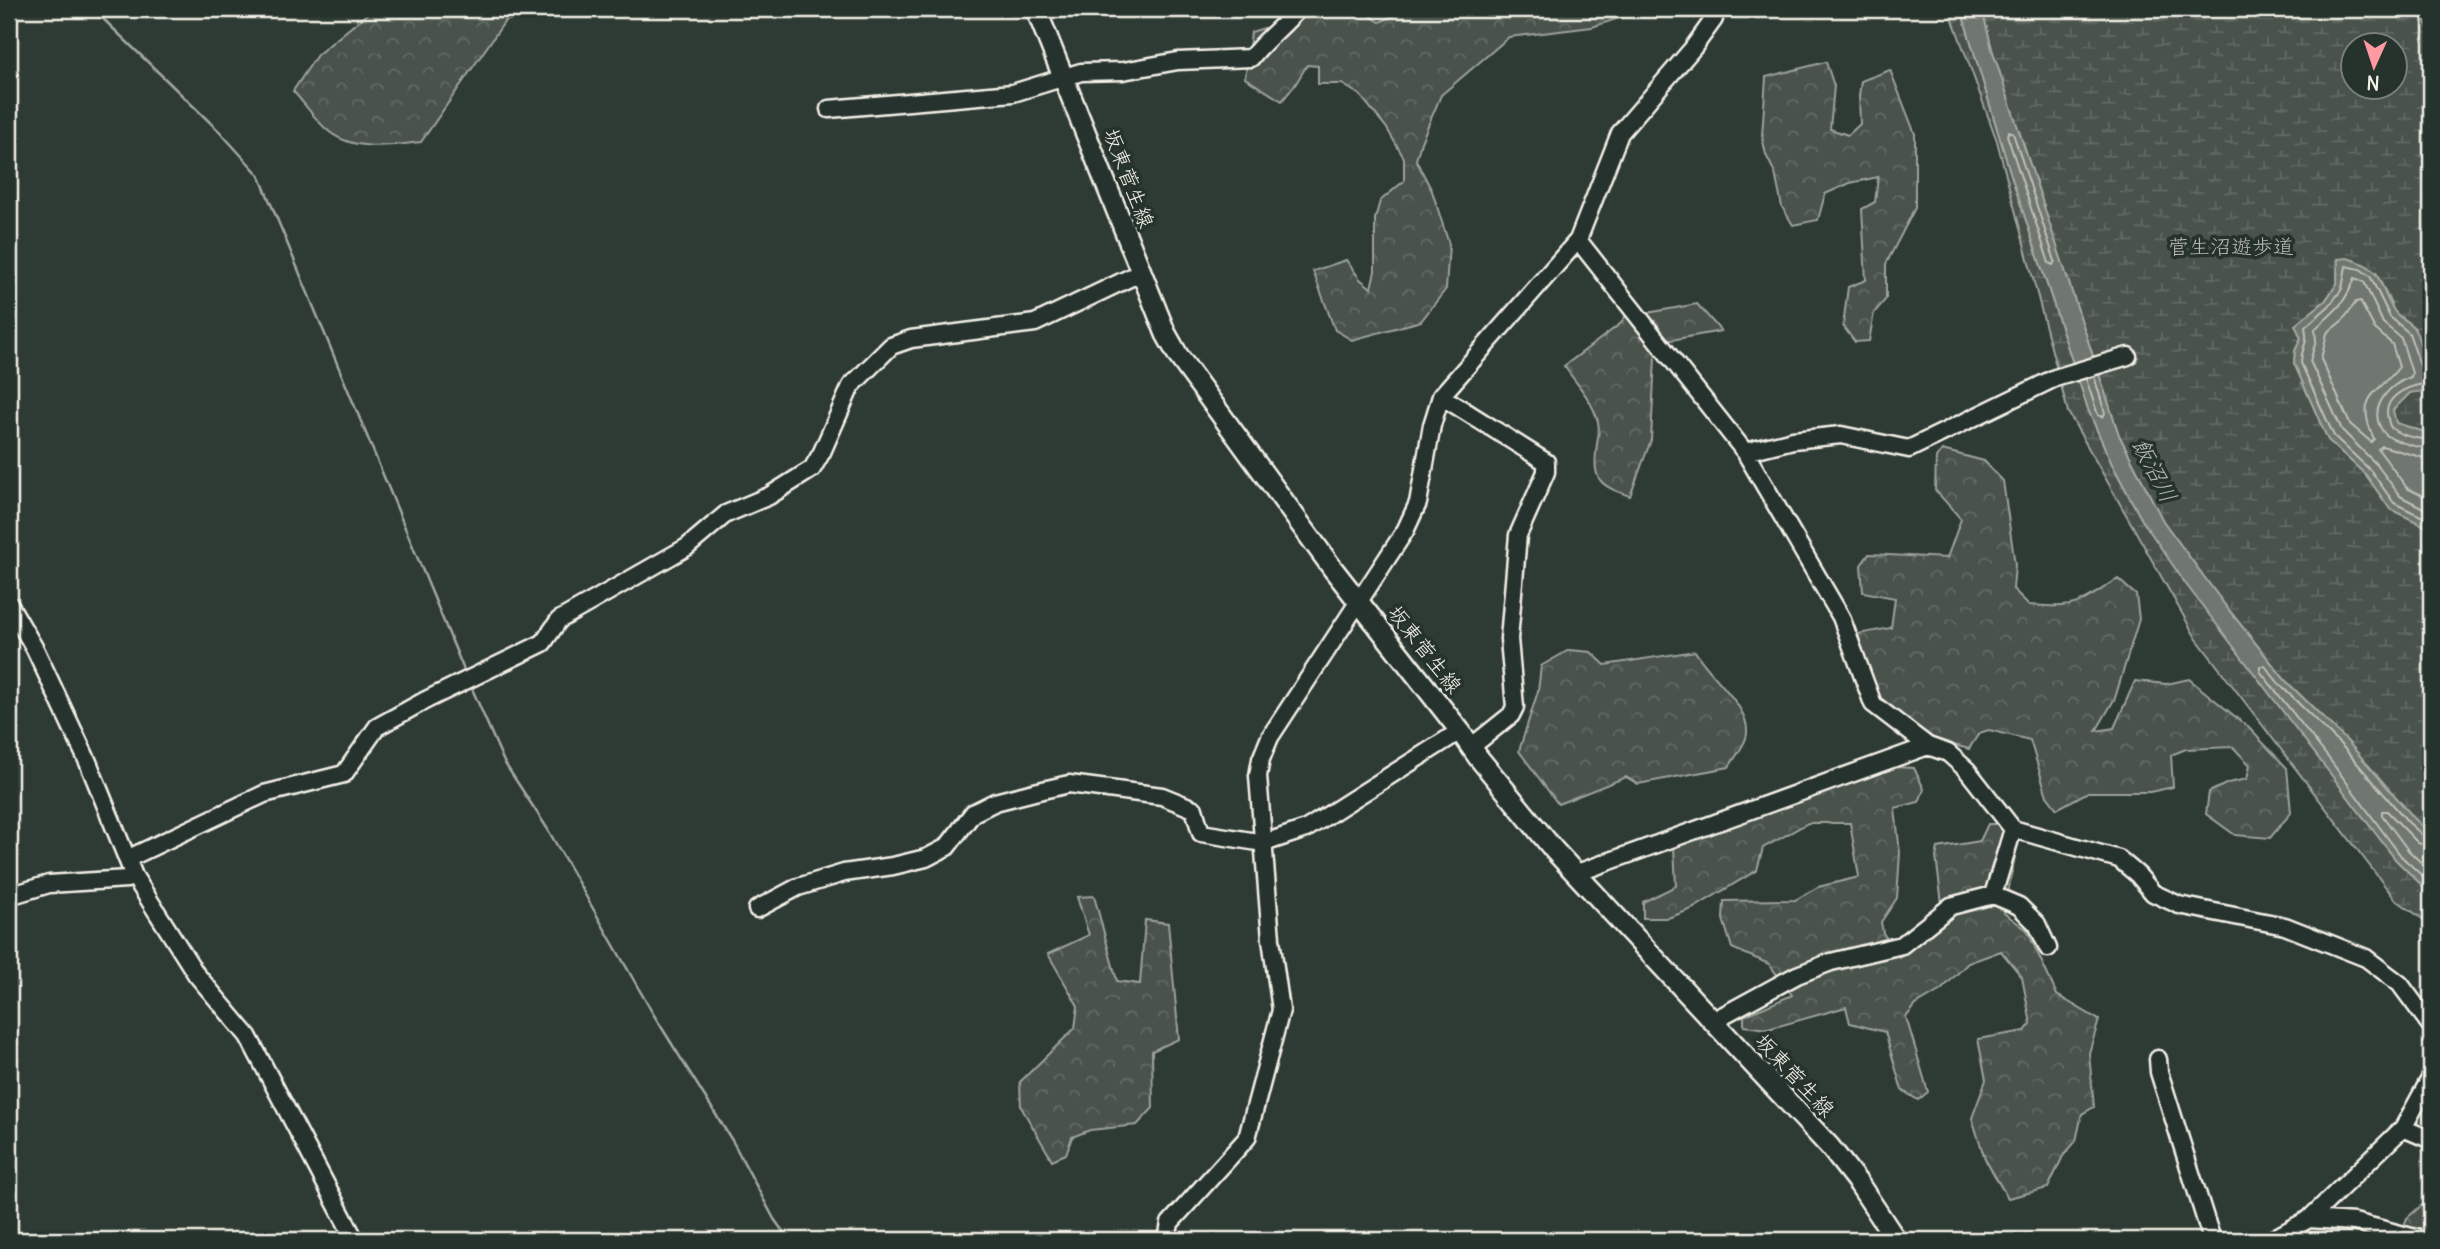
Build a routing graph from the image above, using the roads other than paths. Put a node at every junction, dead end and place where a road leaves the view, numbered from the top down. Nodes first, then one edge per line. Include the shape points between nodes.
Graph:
1 (1037, 9) edge
2 (1298, 9) edge
3 (1713, 9) edge
4 (1065, 77) junction
5 (829, 110) dead end
6 (1578, 240) junction
7 (1142, 272) junction
8 (2125, 357) dead end
9 (1441, 396) junction
10 (1745, 452) junction
11 (1359, 601) junction
12 (9, 604) edge
13 (1465, 739) junction
14 (1928, 746) junction
15 (2013, 829) junction
16 (1264, 843) junction
17 (127, 859) junction
18 (1577, 873) junction
19 (134, 876) junction
20 (1993, 895) junction
21 (9, 896) edge
22 (757, 909) dead end
23 (2048, 948) dead end
24 (1714, 1023) junction
25 (2431, 1026) edge
26 (2158, 1059) dead end
27 (2431, 1077) edge
28 (2403, 1128) junction
29 (2431, 1140) edge
30 (2309, 1219) junction
31 (355, 1240) edge
32 (1167, 1240) edge
33 (1896, 1240) edge
34 (2212, 1240) edge
35 (2271, 1240) edge
36 (2423, 1240) edge

1 - 4 main road, 坂東菅生線
2 - 4 street via 1251,58 1178,61
3 - 6 street via 1714,19 1693,48 1620,133
4 - 5 street via 1013,93
4 - 7 main road, 坂東菅生線
6 - 9 street
6 - 10 street
7 - 11 main road, 坂東菅生線 via 1179,357
7 - 17 street via 1035,323 911,339 891,346 851,386 811,469 769,496 726,514 687,547 559,620 543,643 377,727 344,774 264,794
8 - 10 street via 2054,378 1909,449 1841,435
9 - 11 street via 1418,503
9 - 13 street via 1546,462 1546,472 1518,535 1509,639 1515,707 1511,715
10 - 14 street via 1841,617 1873,704
11 - 13 main road, 坂東菅生線
11 - 16 street via 1270,737 1261,759 1258,776
12 - 17 street via 88,762
13 - 16 street via 1306,829
13 - 18 main road, 坂東菅生線
14 - 15 street via 1948,753 1967,770
14 - 18 street
15 - 20 street
15 - 25 street via 2119,859 2153,893 2179,905 2285,926 2366,958 2400,984
16 - 22 street via 1200,833 1194,809 1162,796 1069,784 995,802 973,813 947,847 926,858 798,887
16 - 32 street via 1281,1010 1247,1138 1170,1223
17 - 19 street
18 - 24 main road, 坂東菅生線
19 - 21 street via 49,884
19 - 31 street via 196,974 248,1036
20 - 23 street via 2019,906 2037,925
20 - 24 street via 1951,906 1902,945 1797,975
24 - 33 main road, 坂東菅生線 via 1830,1147
26 - 34 street
27 - 28 street
28 - 29 street
28 - 30 street
30 - 35 street
30 - 36 street via 2354,1222

